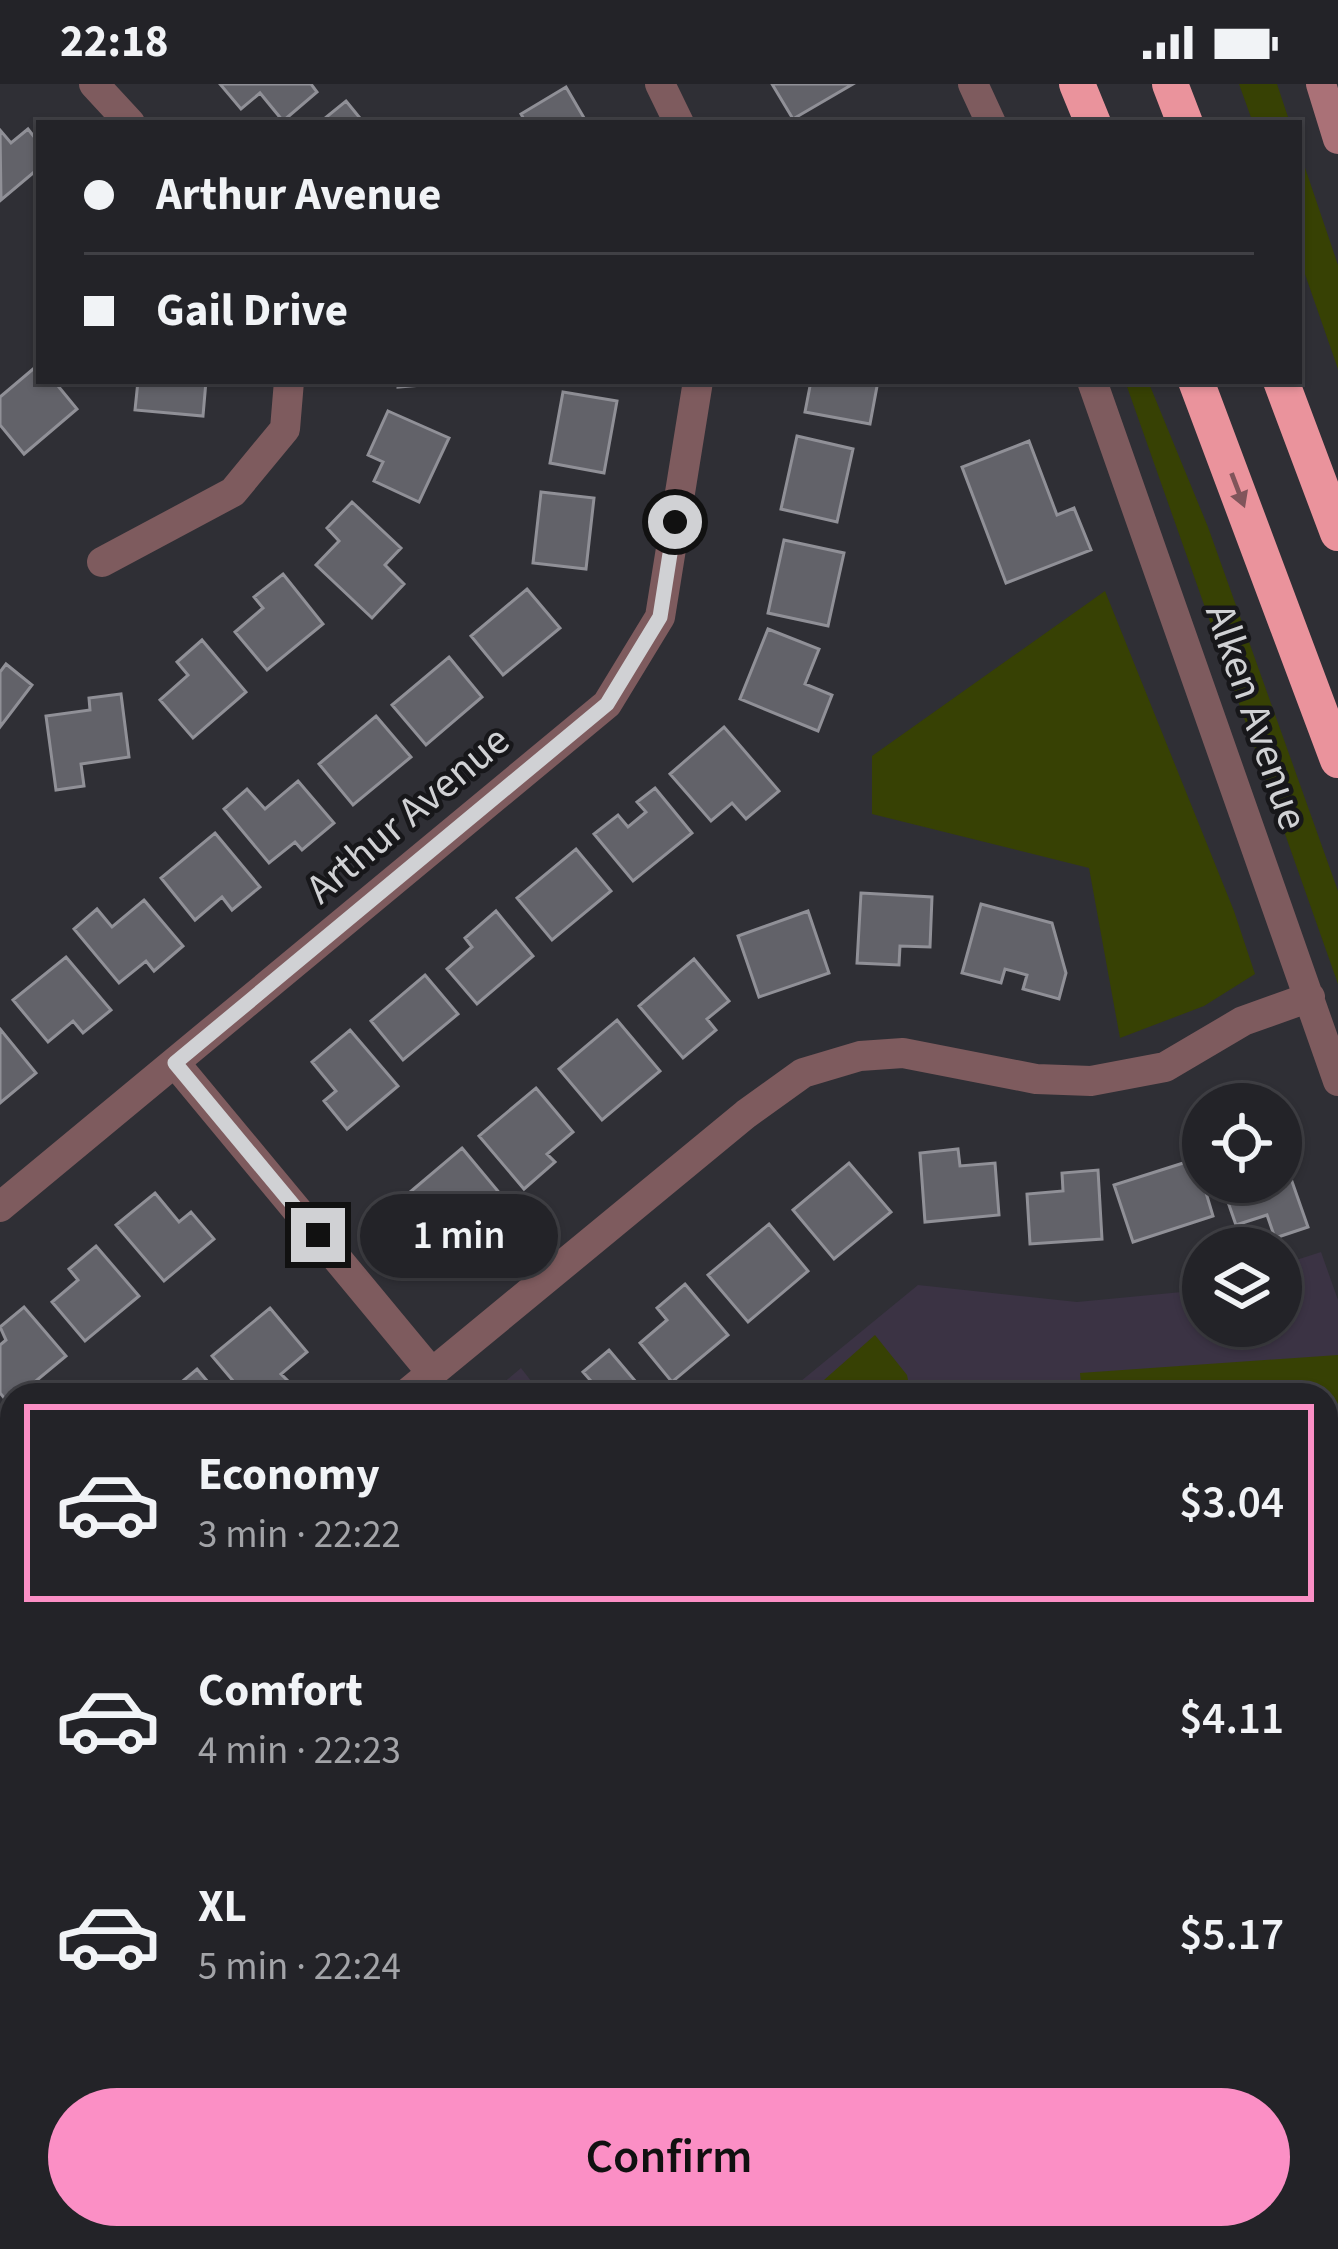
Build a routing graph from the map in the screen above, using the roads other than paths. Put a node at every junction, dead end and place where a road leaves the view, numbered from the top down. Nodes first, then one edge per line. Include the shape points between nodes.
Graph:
1 (94, 84) edge
2 (660, 84) edge
3 (973, 84) edge
4 (1077, 84) edge
5 (1170, 84) edge
6 (1321, 84) edge
7 (127, 120) edge
8 (678, 120) edge
9 (990, 120) edge
10 (1092, 120) edge
11 (1183, 120) edge
12 (1338, 139) edge
13 (289, 384) edge
14 (698, 384) edge
15 (1093, 384) edge
16 (1197, 384) edge
17 (1282, 384) edge
18 (1338, 533) edge
19 (102, 562) dead end
20 (1338, 760) edge
21 (1310, 997) junction
22 (175, 1063) junction
23 (1338, 1081) edge
24 (0, 1207) edge
25 (432, 1373) junction
26 (420, 1383) edge

1 - 7 street
2 - 8 street
3 - 9 street
4 - 10 highway
5 - 11 highway
6 - 12 main road
13 - 19 street via 285,429 233,492
14 - 22 street, Arthur Avenue via 660,617 607,704
15 - 21 street, Alken Avenue
16 -> 20 highway
17 - 18 highway
21 - 23 street, Alken Avenue
21 - 25 street via 1244,1021 1165,1067 1091,1081 1036,1079 903,1053 860,1055 803,1073
22 - 24 street, Arthur Avenue
22 - 25 street
25 - 26 street

